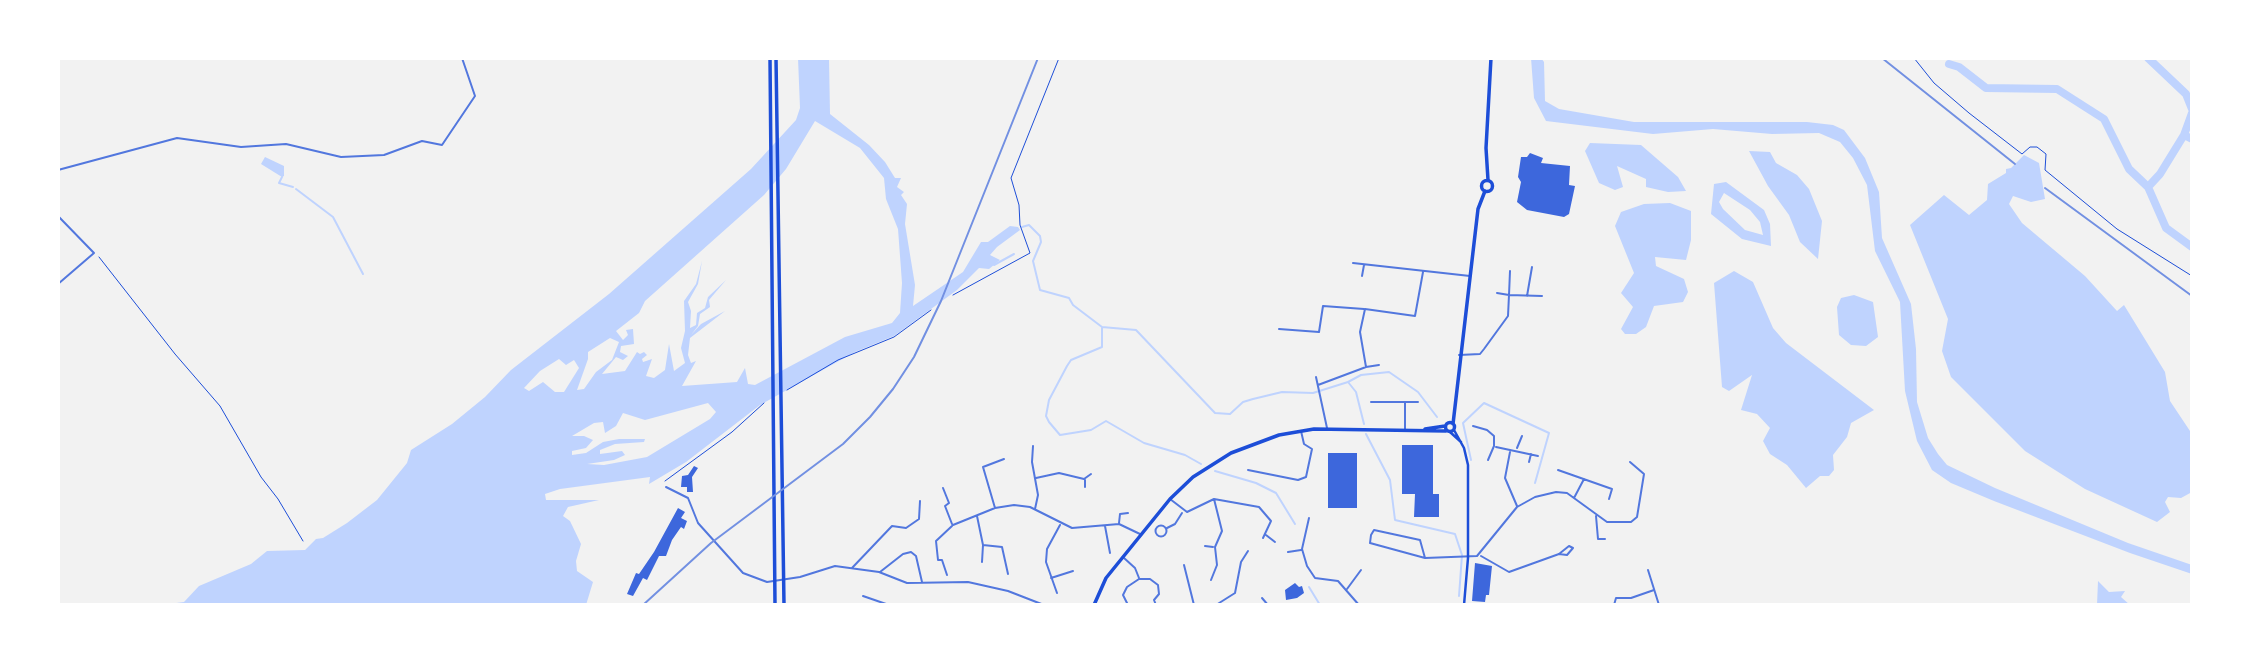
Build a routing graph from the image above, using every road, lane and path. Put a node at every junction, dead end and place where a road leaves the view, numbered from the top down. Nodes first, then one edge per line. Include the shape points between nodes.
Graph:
1 (462, 58) edge
2 (770, 58) edge
3 (776, 58) edge
4 (1059, 58) edge
5 (1492, 58) edge
6 (1914, 58) edge
7 (58, 170) edge
8 (1488, 180) junction
9 (1485, 191) junction
10 (58, 216) edge
11 (94, 253) junction
12 (1353, 262) dead end
13 (1364, 264) junction
14 (1532, 267) dead end
15 (1510, 271) dead end
16 (1423, 272) junction
17 (1362, 276) dead end
18 (1470, 276) junction
19 (2192, 276) edge
20 (58, 284) edge
21 (1497, 293) dead end
22 (954, 295) dead end
23 (1509, 295) junction
24 (1527, 296) junction
25 (1542, 296) dead end
26 (1365, 309) junction
27 (931, 310) dead end
28 (1279, 329) dead end
29 (1459, 355) junction
30 (1379, 365) dead end
31 (1366, 367) junction
32 (1316, 377) dead end
33 (1318, 385) junction
34 (782, 393) dead end
35 (1371, 402) dead end
36 (1405, 402) junction
37 (1418, 402) dead end
38 (764, 403) dead end
39 (1473, 426) dead end
40 (1450, 428) junction
41 (1327, 429) junction
42 (1405, 429) junction
43 (1301, 431) junction
44 (1522, 436) dead end
45 (1034, 446) dead end
46 (1494, 446) junction
47 (1516, 449) junction
48 (1510, 452) junction
49 (1531, 454) junction
50 (1538, 456) dead end
51 (1004, 459) dead end
52 (1488, 460) dead end
53 (1529, 462) dead end
54 (1630, 462) dead end
55 (1248, 470) dead end
56 (1558, 470) dead end
57 (1091, 474) dead end
58 (1036, 478) junction
59 (1584, 478) junction
60 (1084, 479) junction
61 (666, 487) joint
62 (1085, 487) dead end
63 (943, 488) dead end
64 (1574, 498) junction
65 (1170, 499) junction
66 (1214, 499) junction
67 (1609, 499) dead end
68 (920, 501) dead end
69 (1517, 507) junction
70 (995, 508) junction
71 (1035, 509) junction
72 (1117, 509) dead end
73 (1183, 511) junction
74 (1128, 513) dead end
75 (1120, 514) junction
76 (977, 515) junction
77 (1596, 516) junction
78 (1309, 518) dead end
79 (1061, 524) junction
80 (1104, 524) junction
81 (1119, 524) junction
82 (953, 525) junction
83 (1166, 528) dead end
84 (1141, 534) junction
85 (1265, 534) junction
86 (1263, 538) dead end
87 (1605, 539) dead end
88 (303, 541) dead end
89 (1275, 542) dead end
90 (983, 545) junction
91 (1205, 546) dead end
92 (1108, 547) junction
93 (1214, 547) junction
94 (1103, 548) dead end
95 (1302, 549) junction
96 (1248, 551) dead end
97 (1288, 552) dead end
98 (1110, 553) dead end
99 (1559, 554) dead end
100 (1480, 556) junction
101 (1123, 558) junction
102 (1425, 558) junction
103 (1466, 558) junction
104 (982, 562) dead end
105 (1184, 565) dead end
106 (852, 568) junction
107 (1073, 570) dead end
108 (1361, 570) dead end
109 (1648, 570) dead end
110 (879, 572) junction
111 (1008, 574) dead end
112 (947, 575) dead end
113 (1051, 578) junction
114 (1139, 579) junction
115 (1211, 580) dead end
116 (922, 583) junction
117 (1347, 589) junction
118 (1654, 590) junction
119 (1057, 593) dead end
120 (863, 596) dead end
121 (1262, 598) dead end
122 (775, 605) edge
123 (784, 605) edge
124 (889, 605) edge
125 (1044, 605) edge
126 (1094, 605) edge
127 (1128, 605) edge
128 (1156, 605) edge
129 (1194, 605) edge
130 (1216, 605) edge
131 (1268, 605) edge
132 (1359, 605) edge
133 (1464, 605) edge
134 (1614, 605) edge
135 (1659, 605) edge

1 - 7 street via 475,96 442,145 422,141 384,155 341,157 286,144 241,147 177,138
2 - 122 main road
3 - 123 main road
4 - 22 path via 1012,178 1029,255
5 - 8 main road
6 - 19 path via 1934,83 1969,113 2022,154 2030,147 2046,153 2045,170 2117,229
8 - 9 main road via 1482,183
8 - 9 main road via 1493,187
9 - 18 main road via 1478,209
10 - 11 street
11 - 20 street
11 - 88 path via 220,406
12 - 13 street
13 - 16 street
13 - 17 street
14 - 24 street
15 - 23 street
16 - 18 street
16 - 26 street via 1415,316
18 - 29 main road
21 - 23 street
23 - 24 street
23 - 29 street via 1508,316 1480,354
24 - 25 street
26 - 28 street via 1323,306 1319,332
26 - 31 street via 1360,332
27 - 34 path via 894,337 838,360
29 - 40 main road
30 - 31 street
31 - 33 street
32 - 33 street
33 - 41 street
35 - 36 street
36 - 37 street
36 - 42 street
38 - 61 path via 732,432 665,478
39 - 46 street via 1492,433
40 - 42 main road
40 - 103 main road via 1461,442 1468,465
41 - 42 main road
41 - 43 main road
43 - 55 street via 1304,444 1311,449 1306,477 1298,480
43 - 65 main road via 1231,453 1198,473
44 - 47 street
45 - 58 street
46 - 48 street
46 - 52 street
47 - 48 street
47 - 49 street
48 - 69 street via 1504,478
49 - 50 street
49 - 53 street
51 - 70 street via 983,467
54 - 77 street via 1644,474 1637,517 1622,524
56 - 59 street
57 - 60 street
58 - 60 street via 1059,473
58 - 71 street
59 - 64 street
59 - 67 street via 1612,489
60 - 62 street
61 - 106 street via 688,498 709,536 743,573 767,582 800,577 828,566
63 - 82 street via 949,503 944,506
64 - 69 street via 1567,493 1549,493
64 - 77 street
65 - 73 street
65 - 84 main road
66 - 73 street
66 - 85 street via 1262,509 1271,523
66 - 93 street via 1222,531
68 - 106 street via 919,519 906,528 892,526
69 - 100 street
70 - 71 street
70 - 76 street
71 - 79 street
72 - 75 street
73 - 83 street via 1175,524
74 - 75 street
75 - 81 street
76 - 82 street
76 - 90 street
77 - 87 street via 1598,539
78 - 95 street
79 - 80 street via 1072,528
79 - 113 street via 1047,549
80 - 81 street
80 - 92 street
81 - 84 street
82 - 112 street via 936,541
84 - 101 main road
85 - 86 street
85 - 89 street
90 - 104 street
90 - 111 street via 1002,547
91 - 93 street
92 - 94 street
92 - 98 street
93 - 115 street via 1217,565
95 - 97 street
95 - 117 street via 1315,578 1338,581
96 - 130 street via 1235,593
99 - 100 street via 1509,572
100 - 103 street
101 - 114 street
101 - 126 main road via 1106,578
102 - 102 street via 1420,540 1374,530 1371,535 1370,542
102 - 103 street
103 - 133 main road
105 - 129 street
106 - 110 street
107 - 113 street
108 - 117 street
109 - 118 street
110 - 116 street via 907,583
110 - 116 street via 911,552
113 - 119 street
114 - 127 street via 1123,595
114 - 128 street via 1158,585
116 - 125 street via 968,582
117 - 132 street
118 - 134 street via 1615,598
118 - 135 street
120 - 124 street
121 - 131 street

